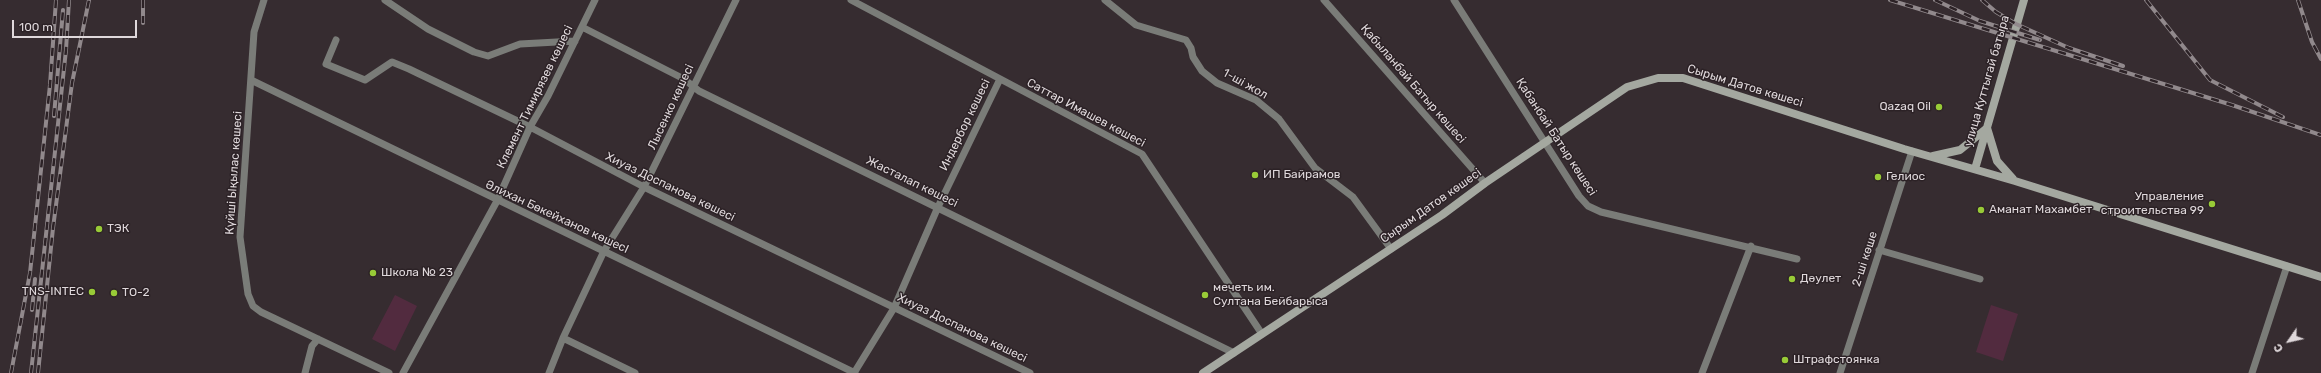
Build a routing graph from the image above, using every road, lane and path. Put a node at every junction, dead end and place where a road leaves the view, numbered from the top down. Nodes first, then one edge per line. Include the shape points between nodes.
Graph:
1 (264, 0) edge
2 (385, 0) edge
3 (595, 0) edge
4 (736, 0) edge
5 (851, 0) edge
6 (1105, 0) edge
7 (1324, 0) edge
8 (1454, 0) edge
9 (2024, 0) edge
10 (582, 27) junction
11 (336, 40) dead end
12 (575, 42) junction
13 (1000, 79) junction
14 (251, 80) junction
15 (693, 86) junction
16 (530, 127) junction
17 (1987, 128) junction
18 (1546, 142) junction
19 (1912, 151) junction
20 (1931, 157) junction
21 (1974, 170) junction
22 (2015, 181) junction
23 (1485, 183) junction
24 (644, 187) junction
25 (497, 201) junction
26 (938, 207) junction
27 (1751, 246) junction
28 (1391, 249) junction
29 (1879, 250) junction
30 (604, 251) junction
31 (1797, 259) dead end
32 (2287, 266) junction
33 (2321, 277) edge
34 (1980, 279) dead end
35 (894, 308) junction
36 (1262, 334) junction
37 (563, 338) junction
38 (318, 339) junction
39 (1234, 353) junction
40 (305, 373) edge
41 (389, 373) edge
42 (403, 373) edge
43 (549, 373) edge
44 (635, 373) edge
45 (854, 373) edge
46 (1030, 373) edge
47 (1203, 373) edge
48 (1702, 373) edge
49 (1840, 373) edge
50 (2252, 373) edge

1 - 14 street, Күйші Ықылас көшесі via 254,32
2 - 12 street via 428,29 474,52 488,56 520,44
3 - 10 street, Клемент Тимирязев көшесі
4 - 15 street, Лысенко көшесі
5 - 13 street, Саттар Имашев көшесі
6 - 28 street, 1-ші жол via 1136,25 1186,40 1191,48 1192,57 1202,71 1217,83 1256,100 1279,119 1315,168 1353,197
7 - 23 street, Қабыланбай Батыр көшесі
8 - 18 street, Қабанбай Батыр көшесі
9 - 17 main road, улица Куттыгай батыра
10 - 12 street, Клемент Тимирязев көшесі
10 - 15 street, Жасталап көшесі
11 - 16 street, Хиуаз Доспанова көшесі via 326,64 349,75 365,80 392,62
12 - 16 street, Клемент Тимирязев көшесі
13 - 26 street, Индербор көшесі
13 - 36 street, Саттар Имашев көшесі via 1142,154
14 - 25 street, Әлихан Бөкейханов көшесI
14 - 38 street, Күйші Ықылас көшесі via 240,237 248,294 253,306 262,312
15 - 24 street, Лысенко көшесі
15 - 26 street, Жасталап көшесі
16 - 24 street, Хиуаз Доспанова көшесі
16 - 25 street, Клемент Тимирязев көшесі
17 - 20 main road via 1960,150
17 - 21 main road, улица Куттыгай батыра
17 - 22 main road via 1997,161
18 - 19 main road, Сырым Датов көшесі via 1627,87 1658,78 1682,78
18 - 23 main road, Сырым Датов көшесі
18 - 27 street, Қабанбай Батыр көшесі via 1579,196 1588,206 1601,212
19 - 20 main road, Сырым Датов көшесі
19 - 29 street, 2-ші көше
20 - 21 main road, Сырым Датов көшесі
21 - 22 main road, Сырым Датов көшесі
22 - 32 main road, Сырым Датов көшесі
23 - 28 main road, Сырым Датов көшесі
24 - 30 street, Лысенко көшесі
24 - 35 street, Хиуаз Доспанова көшесі
25 - 30 street, Әлихан Бөкейханов көшесI
25 - 42 street, Клемент Тимирязев көшесі
26 - 35 street, Индербор көшесі
26 - 39 street, Жасталап көшесі
27 - 31 street, Қабанбай Батыр көшесі
27 - 48 street
28 - 36 main road, Сырым Датов көшесі
29 - 34 street
29 - 49 street, 2-ші көше
30 - 37 street, Лысенко көшесі
30 - 45 street, Әлихан Бөкейханов көшесI
32 - 33 main road, Сырым Датов көшесі
32 - 50 street
35 - 45 street, Индербор көшесі
35 - 46 street, Хиуаз Доспанова көшесі
36 - 39 main road, Сырым Датов көшесі
37 - 43 street, Лысенко көшесі
37 - 44 street
38 - 40 street via 312,346
38 - 41 street, Күйші Ықылас көшесі
39 - 47 main road, Сырым Датов көшесі

